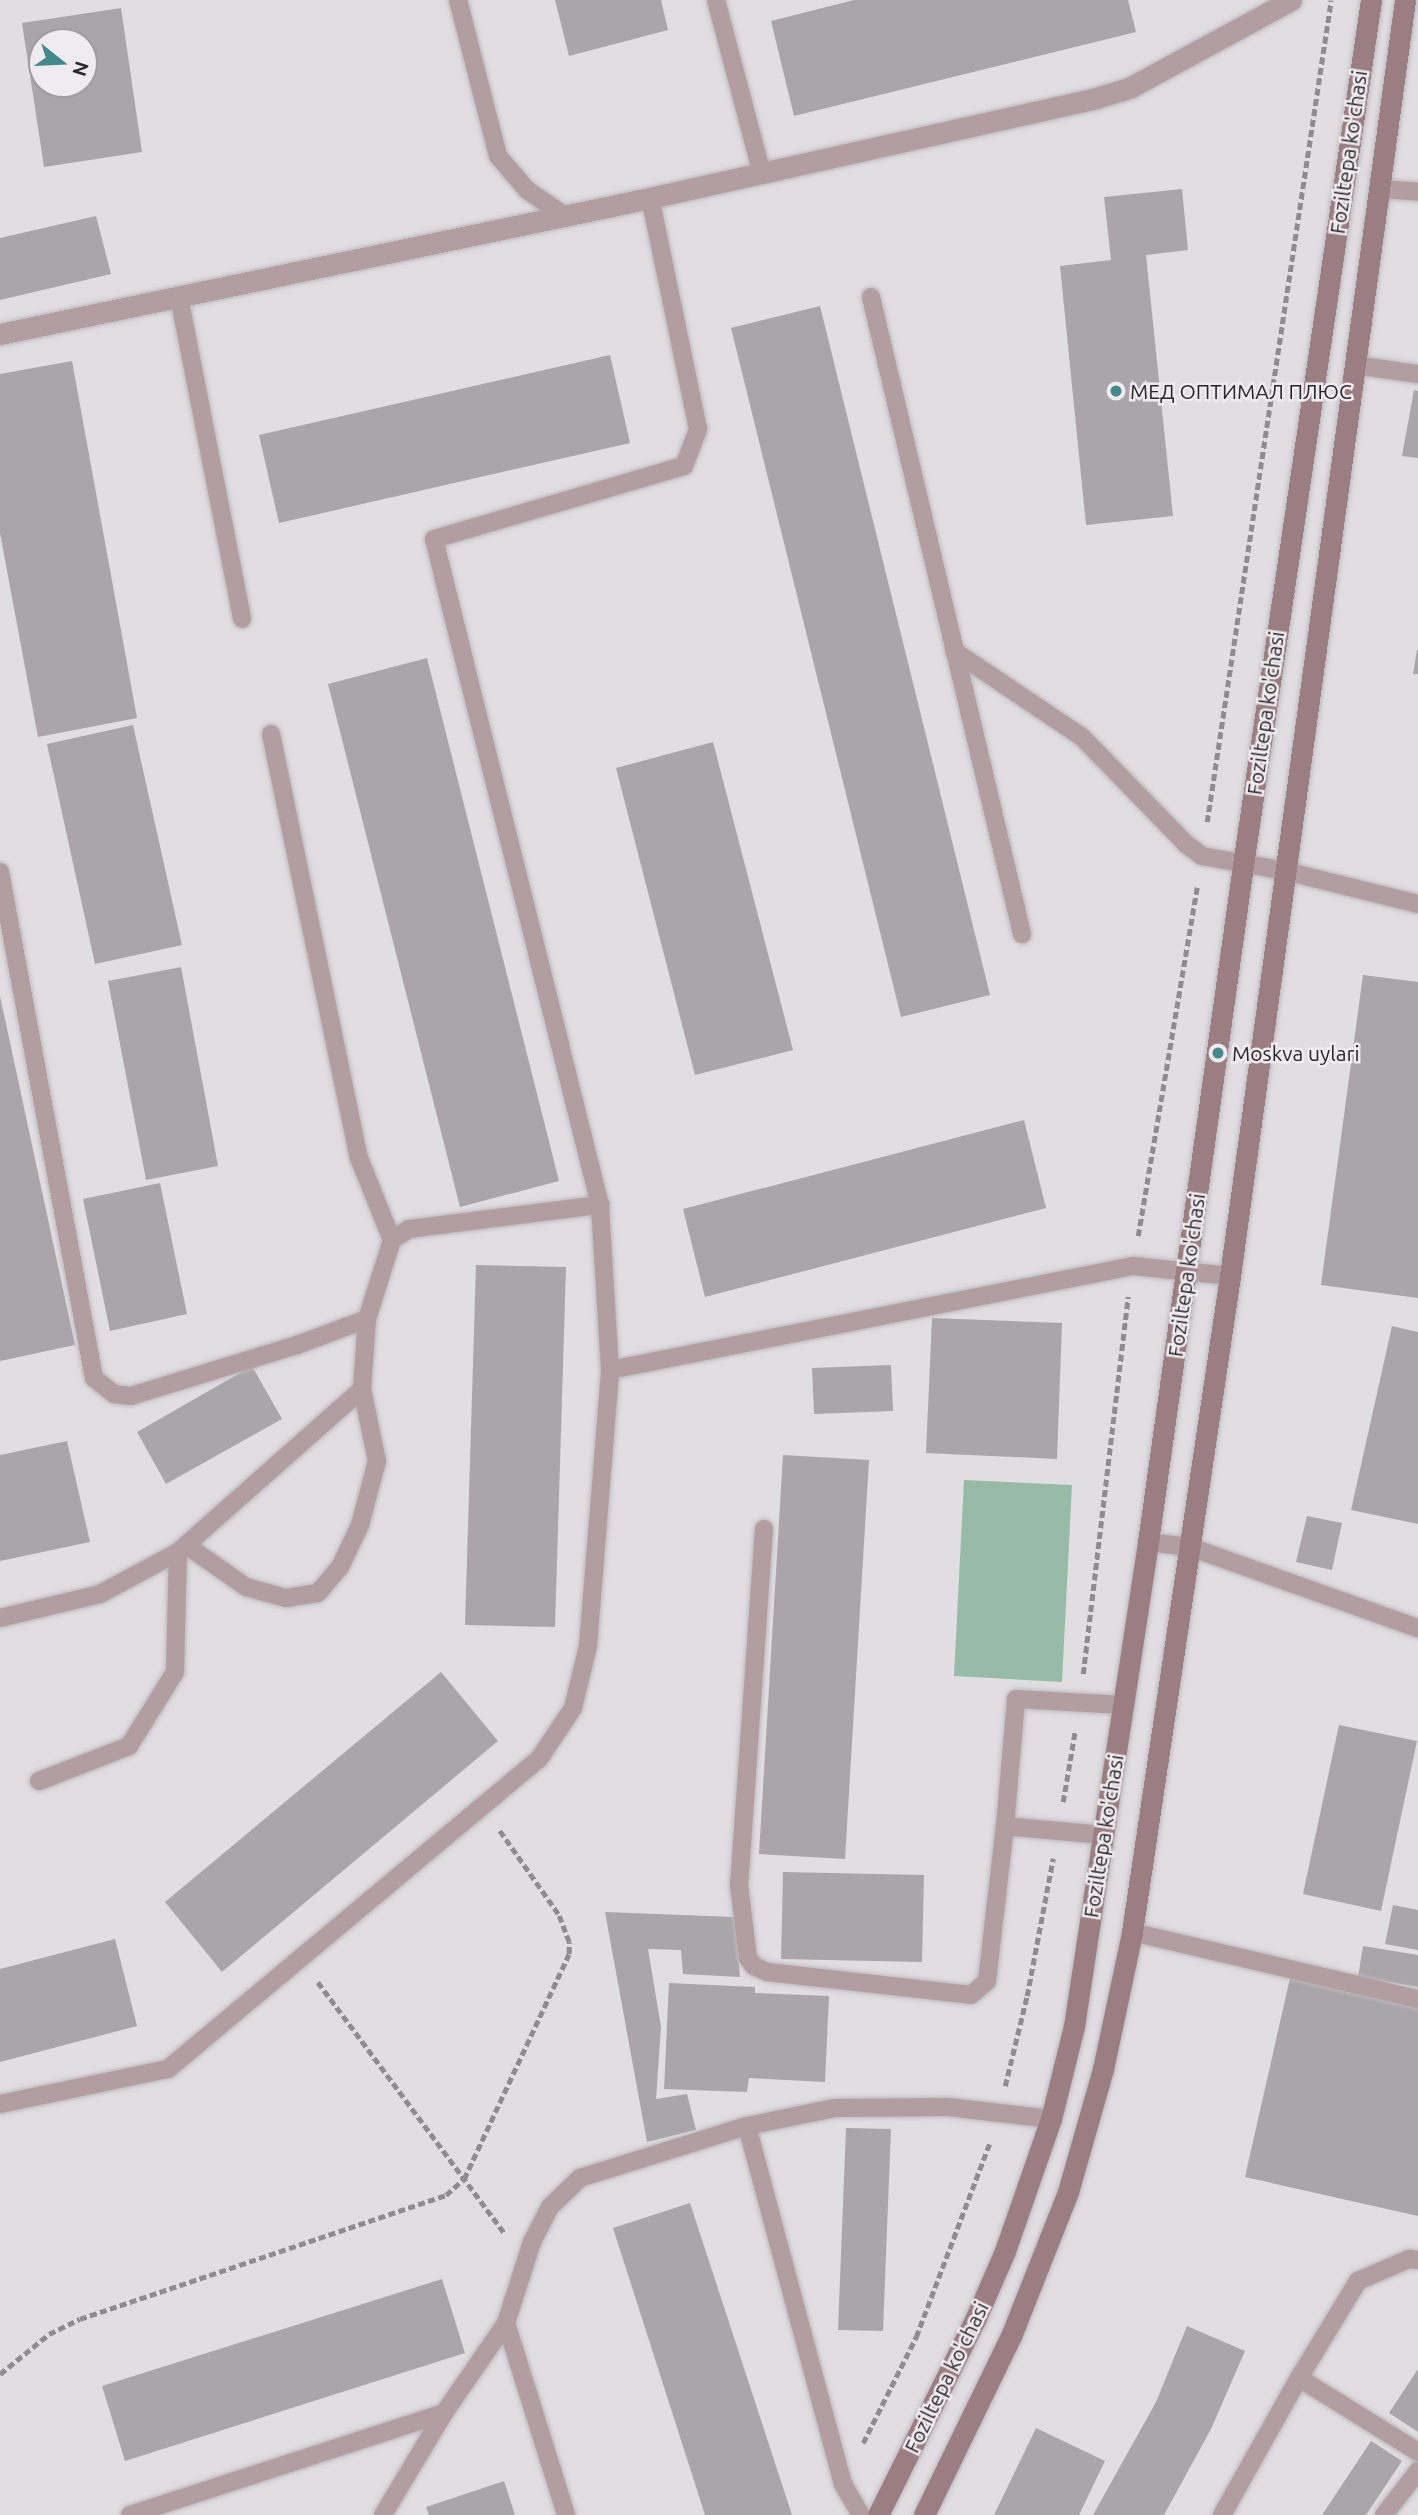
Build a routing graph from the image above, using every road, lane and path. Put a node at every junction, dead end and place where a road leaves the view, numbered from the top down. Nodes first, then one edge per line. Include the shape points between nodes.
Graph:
1 (458, 0) edge
2 (716, 0) edge
3 (1291, 0) edge
4 (1371, 0) edge
5 (1405, 0) edge
6 (762, 174) junction
7 (1379, 189) junction
8 (1418, 192) edge
9 (650, 198) junction
10 (565, 216) junction
11 (179, 297) junction
12 (871, 297) dead end
13 (0, 334) edge
14 (1355, 365) junction
15 (1418, 374) edge
16 (242, 619) dead end
17 (954, 650) junction
18 (271, 734) dead end
19 (1242, 865) junction
20 (0, 872) edge
21 (1285, 872) junction
22 (1418, 904) edge
23 (1021, 933) dead end
24 (600, 1205) junction
25 (392, 1240) junction
26 (1187, 1271) junction
27 (1230, 1276) junction
28 (367, 1319) junction
29 (610, 1370) junction
30 (362, 1389) junction
31 (764, 1529) dead end
32 (1148, 1542) junction
33 (1190, 1547) junction
34 (182, 1549) junction
35 (0, 1618) edge
36 (1418, 1628) edge
37 (1123, 1705) junction
38 (39, 1781) dead end
39 (482, 1808) junction
40 (1004, 1826) junction
41 (1103, 1835) junction
42 (1132, 1932) junction
43 (301, 1959) junction
44 (1418, 1999) edge
45 (0, 2104) edge
46 (1051, 2119) junction
47 (747, 2126) junction
48 (464, 2179) junction
49 (1418, 2260) edge
50 (526, 2262) junction
51 (506, 2322) junction
52 (0, 2374) edge
53 (1299, 2378) junction
54 (444, 2413) junction
55 (1418, 2452) edge
56 (1418, 2471) edge
57 (130, 2515) edge
58 (383, 2515) edge
59 (566, 2515) edge
60 (861, 2515) edge
61 (878, 2515) edge
62 (924, 2515) edge
63 (1222, 2515) edge
64 (1384, 2515) edge

1 - 10 lane via 498,156 527,190
2 - 6 lane
3 - 6 street via 1130,87
4 - 19 main road, Foziltepa ko'chasi
5 - 7 main road, Foziltepa ko'chasi
6 - 9 street
7 - 8 lane
7 - 14 main road, Foziltepa ko'chasi
9 - 10 street
9 - 24 lane via 698,429 684,466 434,539
10 - 11 street
11 - 13 street
11 - 16 lane
12 - 17 lane
14 - 15 lane
14 - 21 main road, Foziltepa ko'chasi
17 - 19 lane via 1082,737 1202,856
17 - 23 lane
18 - 25 lane via 359,1158
19 - 21 lane
19 - 26 main road, Foziltepa ko'chasi
20 - 28 lane via 94,1378 114,1394 131,1396
21 - 22 lane
21 - 27 main road, Foziltepa ko'chasi
24 - 25 lane via 409,1229
24 - 29 lane
25 - 28 lane
26 - 27 lane
26 - 29 lane via 1133,1266
26 - 32 main road, Foziltepa ko'chasi
27 - 33 main road, Foziltepa ko'chasi
28 - 30 lane
29 - 39 lane via 588,1646 573,1708 539,1759
30 - 34 lane
30 - 34 lane via 377,1461 360,1525 340,1567 318,1592 286,1598 246,1587
31 - 40 lane via 739,1885 748,1958 754,1966 767,1972 971,1995 977,1992 987,1981
32 - 33 lane
32 - 37 main road, Foziltepa ko'chasi
33 - 36 lane
33 - 42 main road, Foziltepa ko'chasi
34 - 35 lane via 100,1594
34 - 38 lane via 175,1672 129,1746
37 - 40 lane via 1016,1699
37 - 41 main road, Foziltepa ko'chasi
39 - 43 lane
39 - 48 path via 558,1914 569,1954
40 - 41 lane
41 - 46 main road, Foziltepa ko'chasi via 1074,2026
42 - 44 lane
42 - 62 main road, Foziltepa ko'chasi via 1101,2081 1068,2192 1011,2336
43 - 45 lane via 168,2069
43 - 48 path
46 - 47 lane via 948,2107 835,2108
46 - 61 main road, Foziltepa ko'chasi via 1005,2251 975,2320
47 - 50 lane via 580,2178 550,2207
47 - 60 lane via 843,2484
48 - 50 path
48 - 52 path via 446,2195 80,2319 49,2333
49 - 53 lane via 1409,2259 1358,2281
50 - 51 lane
51 - 54 lane
51 - 59 lane
53 - 55 lane
53 - 63 lane
54 - 57 lane
54 - 58 lane
56 - 64 lane

